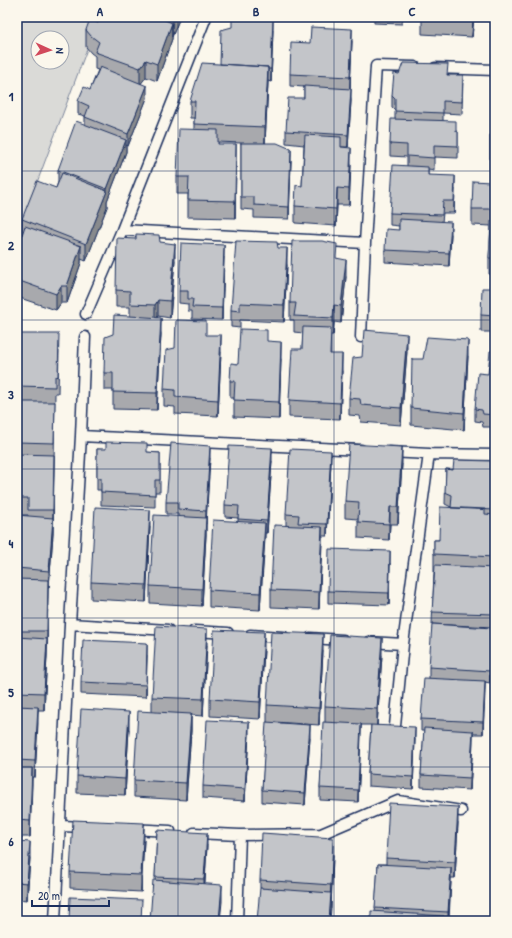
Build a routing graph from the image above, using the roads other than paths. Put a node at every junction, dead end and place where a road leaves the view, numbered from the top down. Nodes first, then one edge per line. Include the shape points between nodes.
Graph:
1 (206, 17) edge
2 (495, 70) edge
3 (122, 230) junction
4 (365, 243) junction
5 (86, 314) dead end
6 (85, 337) dead end
7 (362, 337) edge
8 (81, 436) junction
9 (429, 454) junction
10 (495, 455) edge
11 (70, 624) junction
12 (403, 644) junction
13 (395, 726) edge
14 (461, 810) dead end
15 (61, 826) junction
16 (92, 827) edge
17 (123, 829) edge
18 (240, 835) junction
19 (55, 921) edge
20 (237, 921) edge

1 - 3 lane
2 - 4 lane via 376,66
3 - 4 lane
3 - 5 lane
4 - 7 lane
6 - 8 lane
8 - 9 lane
8 - 11 lane
9 - 10 lane
9 - 12 lane
11 - 12 lane
11 - 15 lane
12 - 13 lane
14 - 18 lane via 398,801 321,834
15 - 16 lane
15 - 19 lane
17 - 18 lane
18 - 20 lane

